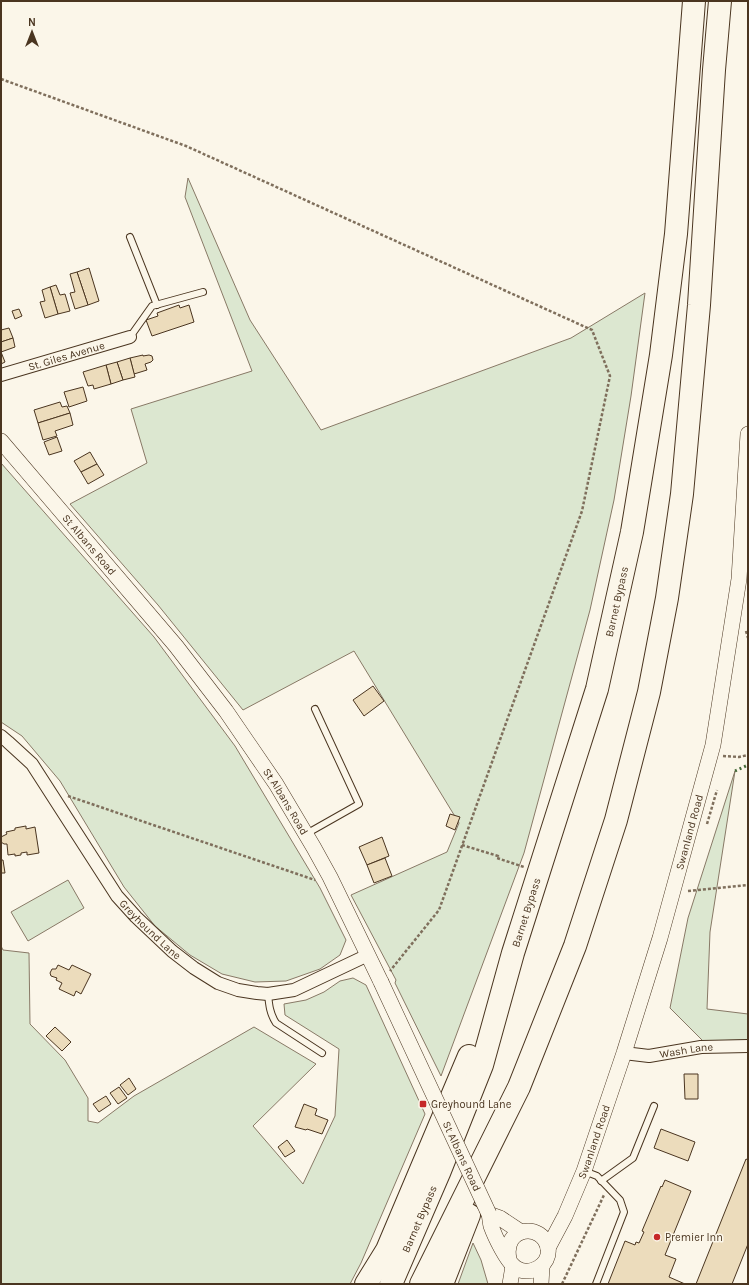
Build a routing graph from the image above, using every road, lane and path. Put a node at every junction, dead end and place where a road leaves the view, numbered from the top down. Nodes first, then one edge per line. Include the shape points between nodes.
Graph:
1 (694, 1) edge
2 (720, 1) edge
3 (1, 79) edge
4 (130, 237) dead end
5 (203, 292) dead end
6 (156, 305) junction
7 (130, 337) joint
8 (1, 375) edge
9 (748, 434) edge
10 (1, 441) edge
11 (315, 709) dead end
12 (1, 736) edge
13 (710, 754) junction
14 (748, 756) edge
15 (53, 796) junction
16 (306, 834) junction
17 (462, 845) junction
18 (518, 865) dead end
19 (330, 877) junction
20 (748, 885) edge
21 (688, 890) dead end
22 (513, 954) junction
23 (368, 955) junction
24 (381, 982) junction
25 (268, 994) junction
26 (748, 1046) edge
27 (322, 1053) dead end
28 (624, 1053) junction
29 (519, 1087) junction
30 (654, 1106) dead end
31 (584, 1171) junction
32 (601, 1181) junction
33 (608, 1188) junction
34 (489, 1214) junction
35 (565, 1216) junction
36 (521, 1232) junction
37 (539, 1235) junction
38 (548, 1248) junction
39 (511, 1262) junction
40 (542, 1266) junction
41 (366, 1284) edge
42 (391, 1284) edge
43 (421, 1284) edge
44 (442, 1284) edge
45 (510, 1284) edge
46 (541, 1284) edge
47 (562, 1284) edge
48 (596, 1284) edge

1 - 22 highway, Barnet Bypass via 675,242 661,354 632,532 597,689
2 - 29 highway via 691,400 682,494 667,598 649,692 616,820 575,946
3 - 17 path via 186,146 592,330 610,376 582,511
4 - 6 lane
5 - 6 lane
6 - 7 lane via 152,306
7 - 8 street, St. Giles Avenue
9 - 13 street, Swanland Road via 739,579
10 - 16 street, St Albans Road via 176,646 234,723 276,784
11 - 16 lane via 359,804
12 - 15 street, Greyhound Lane via 32,764
13 - 14 path via 739,758
13 - 28 street, Swanland Road via 660,938
15 - 19 path via 69,796 320,882
15 - 25 street, Greyhound Lane via 117,896 152,933 194,968 218,982 238,990
16 - 19 street, St Albans Road
17 - 18 path
17 - 24 path via 439,910
19 - 23 street, St Albans Road
20 - 21 path
22 - 41 highway via 387,1250
22 - 42 highway, Barnet Bypass via 482,1065
23 - 24 street, St Albans Road
23 - 25 street, Greyhound Lane via 294,990
24 - 34 street, St Albans Road, bridge
25 - 27 lane via 271,1016 276,1023
26 - 28 street, Wash Lane via 701,1047 649,1056
28 - 31 street, Swanland Road
29 - 43 highway
29 - 44 highway
30 - 32 lane via 633,1158
31 - 32 lane via 597,1176
31 - 35 street, Swanland Road
32 - 33 lane
33 - 47 path
33 - 48 lane via 620,1200 624,1212
34 - 36 street
34 - 39 street, St Albans Road via 491,1226
35 - 37 street
35 - 38 street, Swanland Road
36 - 37 street via 528,1231
36 - 39 street via 511,1239 508,1245 507,1252
37 - 38 street
38 - 40 street via 548,1255
39 - 40 street via 518,1269 531,1271
39 - 45 street
40 - 46 street

